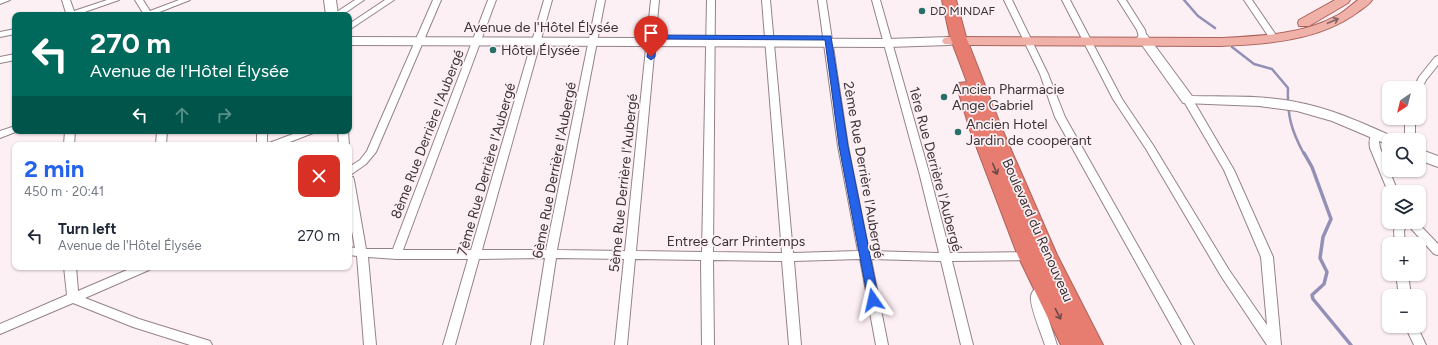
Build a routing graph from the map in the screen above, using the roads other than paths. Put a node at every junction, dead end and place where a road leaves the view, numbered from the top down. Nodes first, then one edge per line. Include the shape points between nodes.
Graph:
1 (6, 0) edge
2 (66, 0) edge
3 (115, 0) edge
4 (139, 0) edge
5 (186, 0) edge
6 (330, 0) edge
7 (360, 0) edge
8 (390, 0) edge
9 (437, 0) edge
10 (492, 0) edge
11 (548, 0) edge
12 (601, 0) edge
13 (655, 0) edge
14 (710, 0) edge
15 (766, 0) edge
16 (822, 0) edge
17 (876, 0) edge
18 (937, 0) edge
19 (949, 0) edge
20 (1008, 0) edge
21 (1066, 0) edge
22 (1122, 0) edge
23 (1248, 0) edge
24 (1344, 0) edge
25 (1366, 0) edge
26 (0, 2) edge
27 (69, 12) edge
28 (79, 12) edge
29 (146, 12) edge
30 (153, 12) edge
31 (332, 12) edge
32 (341, 12) edge
33 (352, 26) edge
34 (12, 32) edge
35 (0, 35) edge
36 (1271, 35) junction
37 (352, 36) edge
38 (420, 38) junction
39 (537, 38) junction
40 (477, 39) junction
41 (594, 39) junction
42 (653, 39) junction
43 (709, 39) junction
44 (954, 39) junction
45 (1026, 39) junction
46 (1144, 39) junction
47 (769, 40) junction
48 (829, 40) junction
49 (887, 40) junction
50 (1085, 40) junction
51 (352, 41) edge
52 (12, 57) edge
53 (1438, 59) edge
54 (0, 60) edge
55 (1421, 81) edge
56 (1188, 100) junction
57 (12, 130) edge
58 (302, 134) edge
59 (0, 135) edge
60 (1382, 137) edge
61 (1382, 138) edge
62 (280, 142) edge
63 (1426, 157) edge
64 (1438, 162) edge
65 (1382, 165) edge
66 (352, 170) edge
67 (352, 199) edge
68 (1418, 229) edge
69 (1438, 251) edge
70 (352, 252) edge
71 (362, 253) junction
72 (396, 254) junction
73 (476, 254) junction
74 (551, 254) junction
75 (629, 255) junction
76 (864, 255) junction
77 (707, 256) junction
78 (788, 256) junction
79 (1038, 256) junction
80 (944, 257) junction
81 (70, 270) edge
82 (138, 270) edge
83 (1044, 287) junction
84 (73, 298) junction
85 (0, 329) edge
86 (1414, 333) edge
87 (206, 345) edge
88 (370, 345) edge
89 (449, 345) edge
90 (537, 345) edge
91 (621, 345) edge
92 (708, 345) edge
93 (795, 345) edge
94 (882, 345) edge
95 (967, 345) edge
96 (1051, 345) edge
97 (1073, 345) edge
98 (1091, 345) edge
99 (1188, 345) edge
100 (1275, 345) edge
101 (1420, 345) edge

1 - 26 street
2 - 27 street
3 - 28 street
4 - 29 street
5 - 30 street
6 - 31 street
7 - 32 street
8 - 33 street
9 - 38 street
10 - 40 street, 8ème Rue Derrière l'Aubergé
11 - 39 street, 7ème Rue Derrière l'Aubergé
12 - 41 street, 6ème Rue Derrière l'Aubergé
13 - 42 street, 5ème Rue Derrière l'Aubergé
14 - 43 street
15 - 47 street
16 - 48 street, 2ème Rue Derrière l'Aubergé
17 - 49 street, 1ère Rue Derrière l'Aubergé
18 - 44 highway, Boulevard du Renouveau
19 - 44 highway, Boulevard du Renouveau
20 - 45 street
21 - 50 street
22 - 46 street
23 - 36 street
24 - 36 main road via 1316,17
36 -> 25 main road via 1302,32 1336,21
34 - 35 street
36 - 46 main road via 1246,42
37 - 38 street, Avenue de l'Hôtel Élysée
38 - 40 street, Avenue de l'Hôtel Élysée
38 - 51 street, Avenue de l'Hôtel Élysée
38 - 66 street via 371,152
39 - 40 street, Avenue de l'Hôtel Élysée
39 - 41 street, Avenue de l'Hôtel Élysée
39 - 73 street, 7ème Rue Derrière l'Aubergé
40 - 72 street, 8ème Rue Derrière l'Aubergé
41 - 42 street, Avenue de l'Hôtel Élysée
41 - 74 street, 6ème Rue Derrière l'Aubergé
42 - 43 street, Avenue de l'Hôtel Élysée
42 - 75 street, 5ème Rue Derrière l'Aubergé
43 - 47 street, Avenue de l'Hôtel Élysée
43 - 77 street
44 - 45 main road
44 - 49 street, Avenue de l'Hôtel Élysée
44 - 79 highway, Boulevard du Renouveau via 983,120
45 - 50 main road
45 - 99 street via 1044,74 1060,117
46 - 50 main road
46 - 56 street
47 - 48 street, Avenue de l'Hôtel Élysée
47 - 78 street
48 - 49 street, Avenue de l'Hôtel Élysée
48 - 76 street, 2ème Rue Derrière l'Aubergé via 843,146
49 - 80 street, 1ère Rue Derrière l'Aubergé via 925,176
50 - 100 street via 1118,99 1226,273
52 - 54 street
53 - 55 street
56 - 60 street via 1288,105 1330,115
56 - 100 street via 1229,170 1267,257
57 - 59 street
58 - 62 street
61 - 65 street via 1374,142
63 - 64 street
67 - 71 street
68 - 69 street
70 - 71 street, Entree Carr Printemps
71 - 72 street, Entree Carr Printemps
71 - 88 street
72 - 73 street, Entree Carr Printemps
73 - 74 street, Entree Carr Printemps
73 - 89 street, 7ème Rue Derrière l'Aubergé
74 - 75 street, Entree Carr Printemps
74 - 90 street, 6ème Rue Derrière l'Aubergé
75 - 77 street, Entree Carr Printemps
75 - 91 street, 5ème Rue Derrière l'Aubergé
76 - 78 street, Entree Carr Printemps
76 - 80 street, Entree Carr Printemps
76 - 94 street, 2ème Rue Derrière l'Aubergé
77 - 78 street, Entree Carr Printemps
77 - 92 street
78 - 93 street
79 - 80 street, Entree Carr Printemps
79 - 83 highway, Boulevard du Renouveau
79 - 98 highway, Boulevard du Renouveau
80 - 95 street, 1ère Rue Derrière l'Aubergé
81 - 84 street
82 - 84 street
83 - 96 street via 1037,295 1037,302
83 -> 97 highway, Boulevard du Renouveau
84 - 85 street
84 - 87 street via 137,323
86 - 101 street

